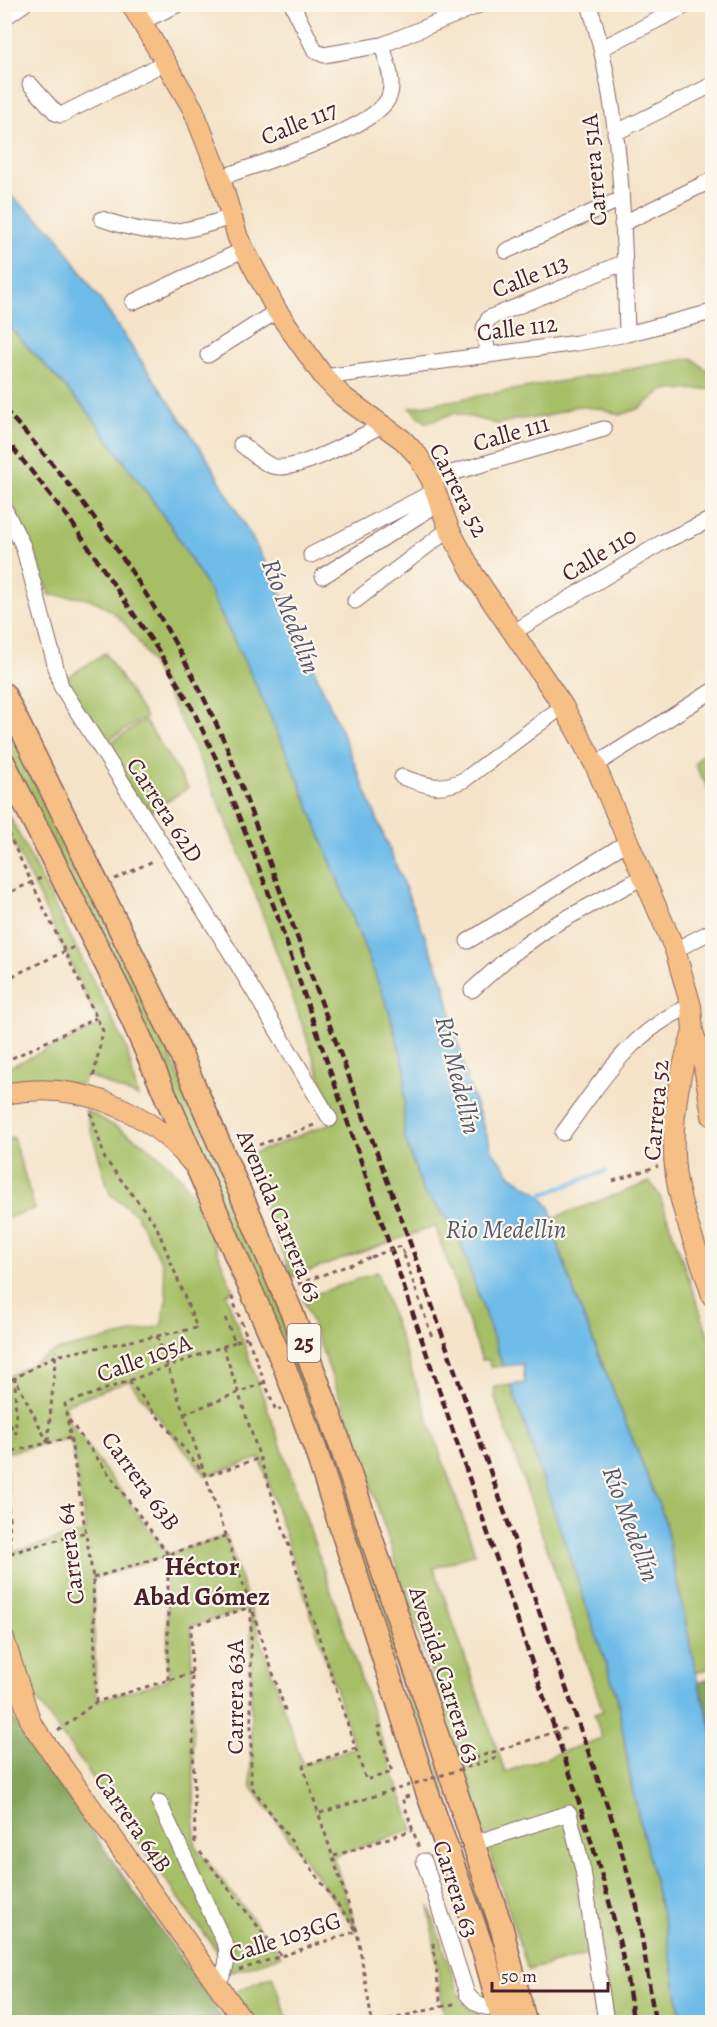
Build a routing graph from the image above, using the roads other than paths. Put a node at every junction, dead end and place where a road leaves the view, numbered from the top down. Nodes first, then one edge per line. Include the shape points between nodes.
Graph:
1 (24, 4) edge
2 (131, 4) edge
3 (179, 4) edge
4 (292, 4) edge
5 (482, 4) edge
6 (589, 4) edge
7 (689, 4) edge
8 (4, 18) edge
9 (143, 21) junction
10 (382, 45) junction
11 (602, 48) junction
12 (166, 62) junction
13 (30, 84) dead end
14 (712, 86) edge
15 (615, 133) junction
16 (220, 178) junction
17 (712, 180) edge
18 (621, 199) junction
19 (231, 217) junction
20 (102, 219) dead end
21 (622, 224) junction
22 (243, 250) junction
23 (506, 251) dead end
24 (625, 262) junction
25 (133, 302) dead end
26 (277, 311) junction
27 (712, 312) edge
28 (627, 334) junction
29 (208, 355) dead end
30 (488, 355) junction
31 (324, 377) junction
32 (382, 425) junction
33 (604, 429) dead end
34 (241, 444) dead end
35 (435, 491) junction
36 (4, 508) edge
37 (712, 519) edge
38 (449, 529) junction
39 (311, 555) dead end
40 (322, 576) dead end
41 (355, 601) dead end
42 (512, 633) junction
43 (712, 691) edge
44 (4, 694) edge
45 (563, 706) junction
46 (4, 763) edge
47 (595, 765) junction
48 (402, 777) dead end
49 (13, 798) edge
50 (629, 841) junction
51 (645, 876) junction
52 (712, 931) edge
53 (468, 941) dead end
54 (675, 950) junction
55 (472, 990) dead end
56 (692, 1006) junction
57 (693, 1032) junction
58 (708, 1058) edge
59 (4, 1094) edge
60 (712, 1116) edge
61 (330, 1119) road end
62 (563, 1133) dead end
63 (199, 1171) junction
64 (708, 1265) edge
65 (712, 1296) edge
66 (4, 1639) edge
67 (4, 1686) edge
68 (31, 1723) junction
69 (159, 1802) dead end
70 (472, 1844) junction
71 (424, 1861) road end
72 (220, 1979) junction
73 (501, 2015) edge
74 (244, 2022) edge
75 (525, 2022) edge
76 (606, 2022) edge

1 - 8 street
2 - 9 main road, Carrera 52
3 - 9 street
4 - 10 street via 315,51 324,55
5 - 10 street
6 - 11 street, Carrera 51A
7 - 11 street
9 - 12 main road, Carrera 52
10 - 16 street, Calle 117 via 389,98 379,109 344,132
11 - 15 street, Carrera 51A
12 - 13 street via 61,114
12 - 16 main road, Carrera 52 via 193,110
14 - 15 street
15 - 18 street, Carrera 51A
16 - 19 main road, Carrera 52
17 - 21 street
18 - 21 street, Carrera 51A
18 - 23 street
19 - 20 street via 205,226 158,233
19 - 22 main road, Carrera 52
21 - 24 street, Carrera 51A
22 - 25 street
22 - 26 main road, Carrera 52
24 - 28 street, Carrera 51A
24 - 30 street, Calle 113 via 489,318 484,328
26 - 29 street
26 - 31 main road, Carrera 52
27 - 28 street, Calle 112
28 - 30 street, Calle 112
30 - 31 street, Calle 112
31 - 32 main road, Carrera 52 via 342,396
32 - 34 street via 283,468 263,461
32 - 35 main road, Carrera 52 via 418,456
33 - 35 street, Calle 111
35 - 38 main road, Carrera 52
35 - 39 street
35 - 40 street
36 - 61 street, Carrera 62D via 23,546 61,687 229,950
37 - 42 street, Calle 110 via 663,542
38 - 41 street
38 - 42 main road, Carrera 52
42 - 45 main road, Carrera 52
43 - 47 street
44 - 70 highway, Avenida Carrera 63 / 25 via 175,1041 292,1313 332,1420
45 - 47 main road, Carrera 52
45 - 48 street via 447,787 429,787
46 - 49 highway, 25
47 - 50 main road, Carrera 52
49 - 63 highway, 25 via 122,994
50 - 51 main road, Carrera 52
50 - 53 street
51 - 54 main road, Carrera 52
51 - 55 street via 550,927
52 - 54 street
54 - 56 main road, Carrera 52
56 - 57 main road, Carrera 52
56 - 62 street via 658,1022 640,1037
57 - 58 main road, Carrera 52
57 - 64 main road, Carrera 52 via 681,1066 674,1164 681,1203
58 - 60 main road, Carrera 52
59 - 63 main road via 57,1089 115,1105 159,1131
63 - 73 highway, 25 via 298,1401 484,1953
64 - 65 main road, Carrera 52
66 - 68 main road, Carrera 64B
67 - 68 main road
68 - 72 main road, Carrera 64B
69 - 72 street via 226,1946 228,1960
70 - 75 highway, Avenida Carrera 63 / 25 via 502,1929
70 - 76 street via 569,1814 583,1870
71 - 73 street, Carrera 63 via 464,1988 477,2005
72 - 74 main road, Carrera 64B

